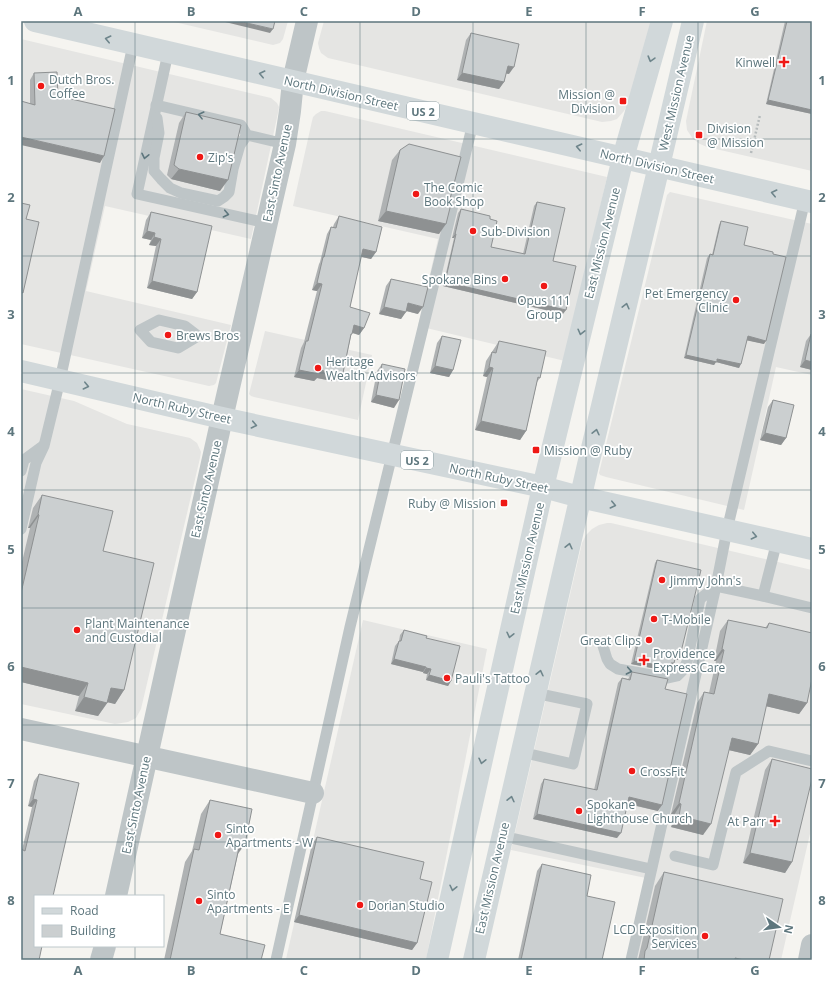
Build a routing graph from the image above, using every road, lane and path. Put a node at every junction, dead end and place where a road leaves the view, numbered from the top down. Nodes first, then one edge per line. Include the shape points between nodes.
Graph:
1 (34, 21) edge
2 (307, 21) edge
3 (662, 21) edge
4 (693, 21) edge
5 (134, 45) junction
6 (168, 53) junction
7 (293, 81) junction
8 (156, 105) junction
9 (760, 115) dead end
10 (473, 123) junction
11 (247, 135) junction
12 (285, 144) junction
13 (751, 153) dead end
14 (623, 158) junction
15 (659, 166) junction
16 (808, 201) edge
17 (267, 222) junction
18 (21, 371) edge
19 (60, 380) junction
20 (222, 418) junction
21 (44, 446) junction
22 (393, 455) junction
23 (21, 471) edge
24 (544, 487) junction
25 (580, 497) junction
26 (21, 529) edge
27 (727, 530) junction
28 (777, 541) junction
29 (812, 549) edge
30 (716, 586) junction
31 (763, 596) junction
32 (812, 608) edge
33 (603, 646) dead end
34 (535, 693) junction
35 (21, 729) edge
36 (521, 752) junction
37 (146, 757) junction
38 (812, 761) edge
39 (313, 793) junction
40 (502, 836) junction
41 (675, 856) dead end
42 (651, 869) junction
43 (116, 895) edge
44 (812, 945) edge
45 (105, 947) edge
46 (102, 960) edge
47 (276, 960) edge
48 (437, 960) edge
49 (474, 960) edge
50 (631, 960) edge
51 (808, 960) edge

5 -> 1 main road, North Division Street / US 2
2 - 7 street, East Sinto Avenue
3 -> 14 main road
4 - 15 main road, West Mission Avenue
5 - 6 main road, North Division Street / US 2
5 - 19 lane
7 -> 6 main road, North Division Street / US 2
6 - 8 lane
7 - 10 main road, North Division Street / US 2
7 - 12 street, East Sinto Avenue
11 -> 8 lane via 241,125
8 - 11 lane via 158,134 154,171 170,188 181,193 218,201 224,197 229,192 240,145
8 -> 17 lane via 137,194
9 - 13 path
14 -> 10 main road, North Division Street / US 2
10 - 22 lane
11 - 12 lane
12 - 17 street, East Sinto Avenue
14 - 15 main road, North Division Street / US 2
14 -> 24 main road, East Mission Avenue
16 -> 15 main road, North Division Street / US 2
25 -> 15 main road, East Mission Avenue
16 - 27 lane
17 - 20 street, East Sinto Avenue
18 - 19 main road, North Ruby Street / US 2
19 -> 20 main road, North Ruby Street / US 2
19 - 21 lane
20 -> 22 main road, North Ruby Street / US 2
20 - 37 street, East Sinto Avenue
21 - 23 lane via 24,460
21 - 26 lane via 36,463
22 - 24 main road, North Ruby Street / US 2
22 - 39 lane via 350,627
24 - 25 main road, North Ruby Street / US 2
24 -> 48 main road, East Mission Avenue
25 -> 27 main road, North Ruby Street / US 2
34 -> 25 main road, East Mission Avenue
27 -> 28 main road, North Ruby Street / US 2
27 - 30 lane
28 - 29 main road, North Ruby Street / US 2
28 - 31 lane
30 - 31 lane
33 -> 30 lane via 610,664 618,668 668,678 677,676 687,662 700,599
30 - 42 lane
31 - 32 lane
34 - 36 main road, East Mission Avenue
34 - 36 lane via 587,704 575,757 573,764
35 - 37 street
40 -> 36 main road, East Mission Avenue
37 - 39 street
37 - 43 street, East Sinto Avenue
38 - 41 lane via 769,751 736,772 713,865
39 - 47 lane
40 - 42 lane
40 - 49 main road, East Mission Avenue
42 - 50 lane
44 - 51 street
45 - 46 street

